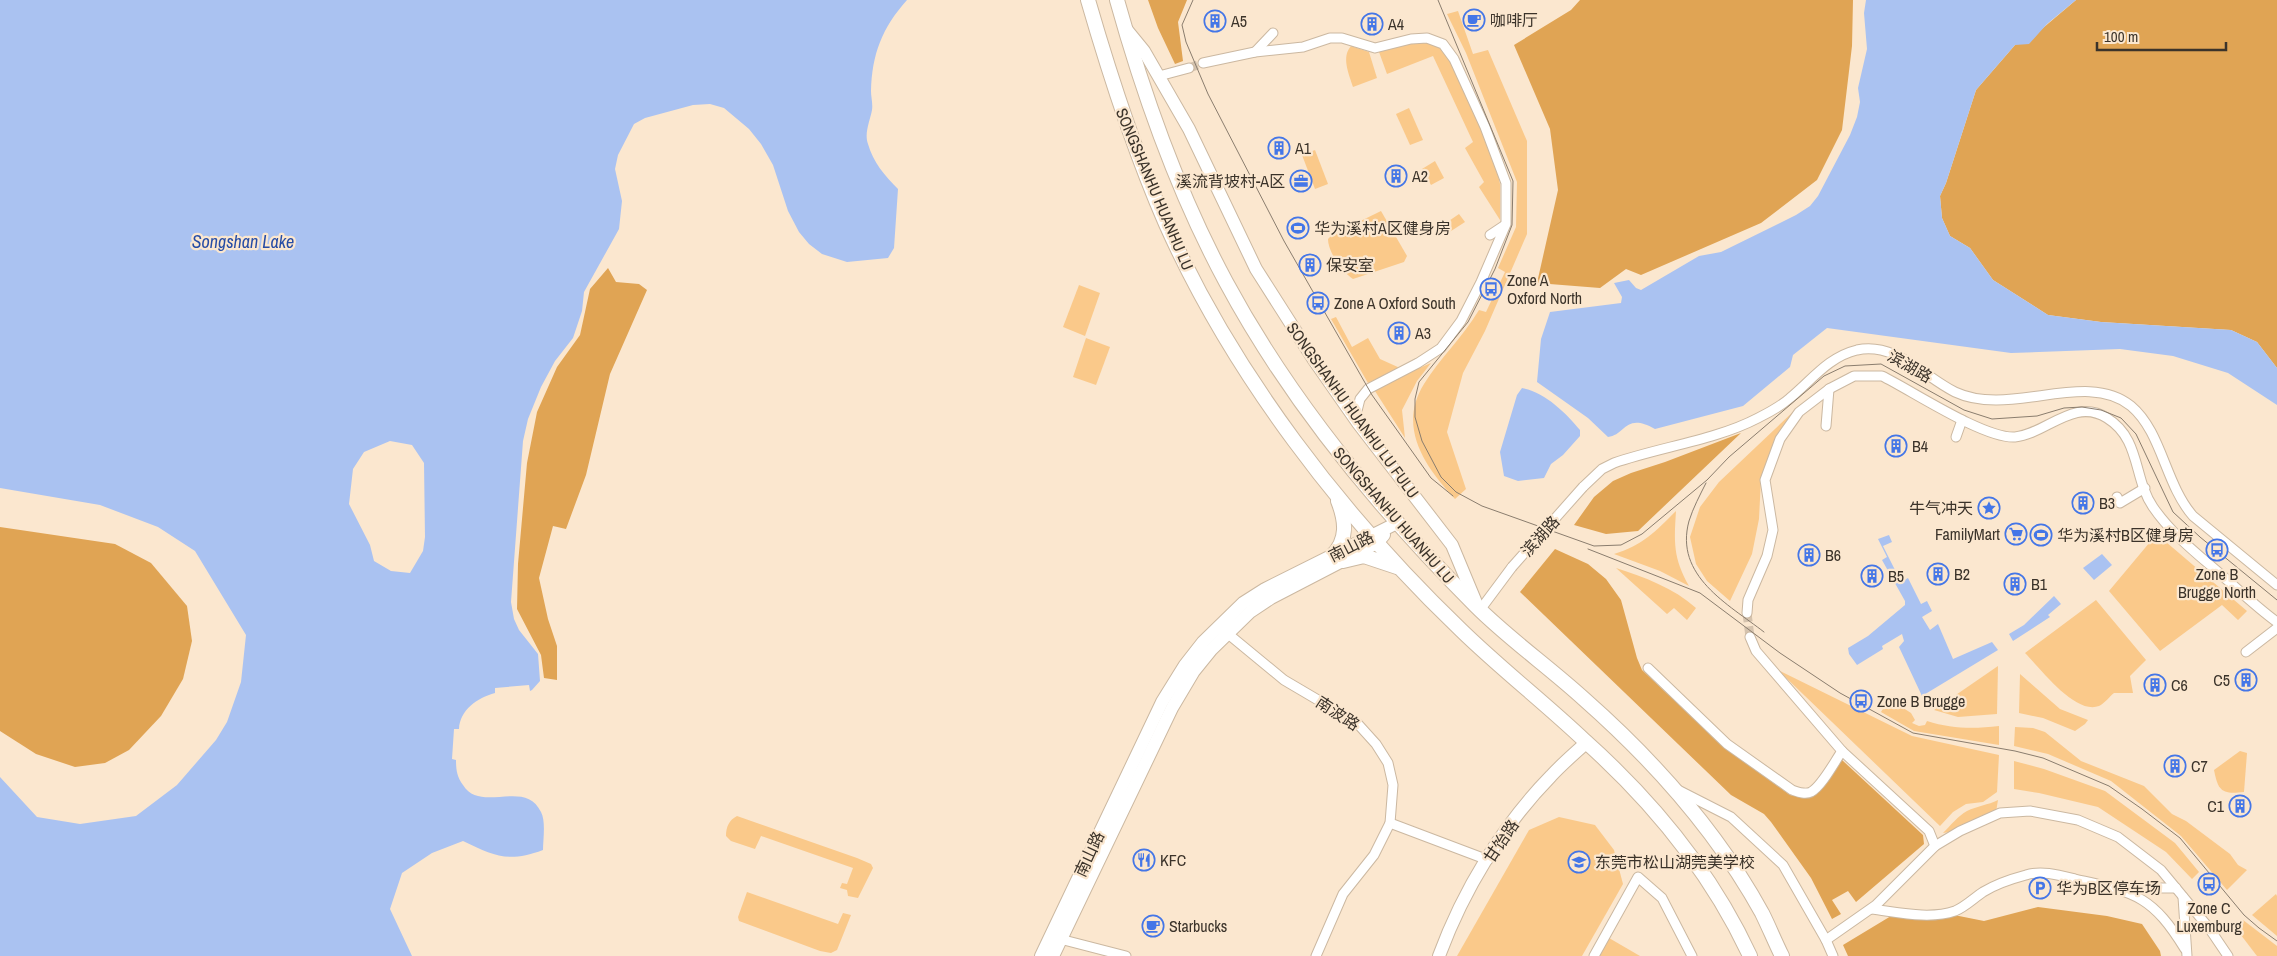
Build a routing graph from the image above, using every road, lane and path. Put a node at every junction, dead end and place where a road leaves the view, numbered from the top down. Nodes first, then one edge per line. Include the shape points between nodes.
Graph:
1 (1088, 0) edge
2 (1117, 0) edge
3 (1125, 27) junction
4 (1274, 32) dead end
5 (1255, 52) junction
6 (1203, 63) tunnel mouth
7 (1189, 68) tunnel mouth
8 (1159, 76) junction
9 (1506, 224) junction
10 (1490, 235) dead end
11 (1829, 389) junction
12 (1962, 420) junction
13 (1358, 423) junction
14 (1826, 426) dead end
15 (1956, 437) dead end
16 (2145, 488) junction
17 (1333, 491) junction
18 (2117, 502) dead end
19 (1397, 523) junction
20 (1374, 539) junction
21 (1337, 558) junction
22 (1404, 572) junction
23 (2277, 585) edge
24 (1480, 610) junction
25 (1747, 613) tunnel mouth
26 (2277, 622) edge
27 (2277, 628) edge
28 (1227, 633) junction
29 (1750, 637) tunnel mouth
30 (2246, 652) dead end
31 (1648, 668) dead end
32 (1587, 742) junction
33 (1842, 750) junction
34 (1674, 788) junction
35 (1390, 823) junction
36 (1936, 846) junction
37 (1488, 860) junction
38 (2117, 888) junction
39 (2176, 888) junction
40 (2183, 896) junction
41 (1871, 909) junction
42 (1056, 937) junction
43 (1826, 940) junction
44 (2186, 952) edge
45 (1040, 956) edge
46 (1053, 956) edge
47 (1126, 956) edge
48 (1316, 956) edge
49 (1439, 956) edge
50 (1594, 956) edge
51 (1692, 956) edge
52 (1750, 956) edge
53 (1782, 956) edge
54 (1833, 956) edge
55 (2228, 956) edge

1 - 17 main road, SONGSHANHU HUANHU LU via 1136,151 1187,267 1256,384
2 - 3 main road, SONGSHANHU HUANHU LU
3 - 8 main road, SONGSHANHU HUANHU LU FULU
3 - 19 main road, SONGSHANHU HUANHU LU via 1161,139 1226,282 1280,370 1324,433
4 - 5 street
5 - 6 street
5 - 9 street via 1303,47 1330,38 1342,38 1375,48 1427,38 1443,44 1454,59 1500,165 1506,183
7 - 8 street
8 - 13 main road, SONGSHANHU HUANHU LU FULU via 1200,148 1256,269 1304,346
9 - 10 street
9 - 13 street via 1461,321 1441,348 1368,389 1360,398
11 - 12 street via 1854,376 1882,376
11 - 14 street
11 - 25 street via 1799,412 1780,439 1765,480 1773,545 1748,600
12 - 15 street
12 - 16 street via 2014,437 2038,430 2067,414 2089,412 2106,417 2123,431
13 - 24 main road, SONGSHANHU HUANHU LU FULU via 1452,545
16 - 18 street
16 - 26 street via 2152,505 2171,530
17 - 20 main road, SONGSHANHU HUANHU LU
17 - 21 main road via 1345,530
19 - 20 main road, 南山路
19 - 24 main road, SONGSHANHU HUANHU LU
20 - 21 main road, 南山路
20 - 22 main road, SONGSHANHU HUANHU LU
21 - 22 main road via 1370,556
21 - 28 main road, 南山路 via 1250,612
21 - 42 main road, 南山路 via 1265,589 1243,603 1203,642 1185,665 1162,702
22 - 32 main road, SONGSHANHU HUANHU LU via 1461,631
23 - 24 street, 滨湖路, bridge via 2186,508 2146,421 2122,400 2092,392 1995,402 1975,399 1946,387 1896,355 1875,349 1838,357 1781,406 1750,422 1602,469 1512,567
24 - 34 main road, SONGSHANHU HUANHU LU via 1586,700
27 - 30 street
28 - 35 street, 南波路 via 1284,680 1357,723 1376,744 1388,763 1393,785
28 - 42 main road, 南山路 via 1194,671 1172,708
29 - 33 street via 1756,651
31 - 33 street via 1727,744 1792,790 1812,792
32 - 37 main road, 甘饴路 via 1524,807
32 - 52 main road, SONGSHANHU HUANHU LU via 1652,806 1705,878 1736,926
33 - 36 street via 1929,831
34 - 43 street via 1731,817 1783,865
34 - 53 main road, SONGSHANHU HUANHU LU via 1724,854 1762,913
35 - 37 street
35 - 48 street, 南波路 via 1374,855 1343,894
36 - 39 street via 2000,813 2030,811 2078,820 2118,837 2161,870
36 - 41 street
37 - 49 main road, 甘饴路 via 1454,917
38 - 39 street
38 - 41 street via 2052,874 2029,874 1986,890 1956,911 1937,914
38 - 44 street via 2152,906 2170,924
39 - 40 street
40 - 44 street
40 - 55 street
41 - 43 street
42 - 45 main road, 南山路
42 - 46 main road, 南山路
42 - 47 street
43 - 54 street
50 - 51 street via 1638,877 1662,898

